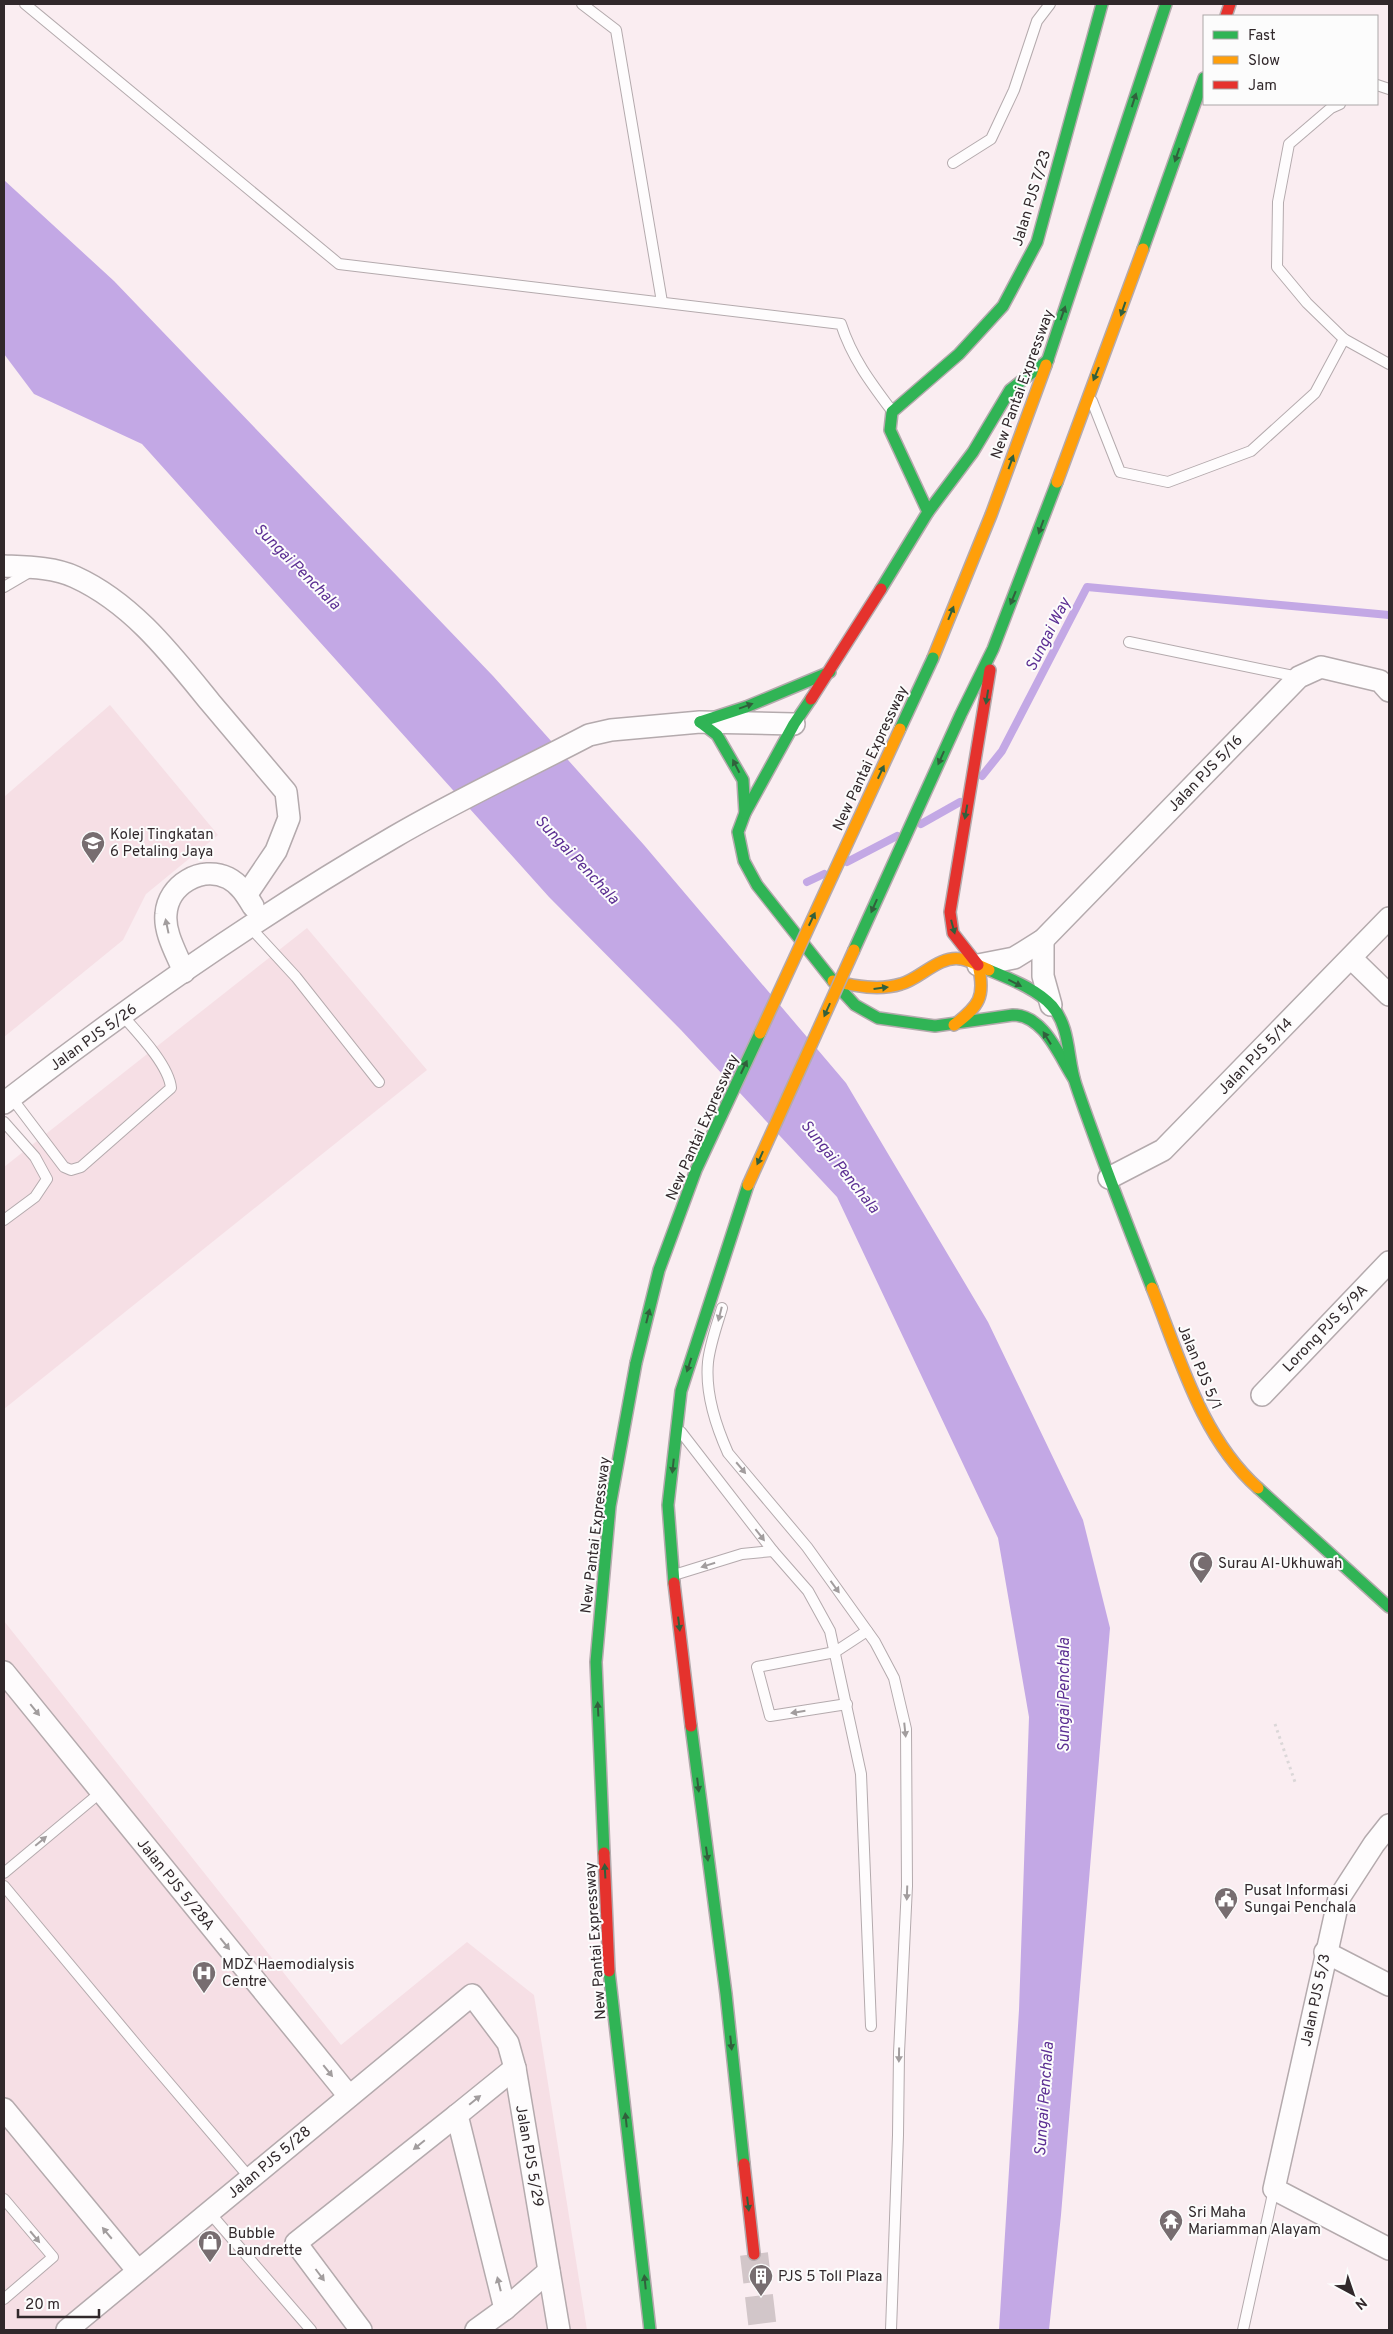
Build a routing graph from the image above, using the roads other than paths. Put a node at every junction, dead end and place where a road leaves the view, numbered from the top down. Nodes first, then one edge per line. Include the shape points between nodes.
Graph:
1 (25, 4) edge
2 (582, 4) edge
3 (1050, 4) edge
4 (1102, 4) edge
5 (1166, 4) edge
6 (1203, 81) edge
7 (1338, 105) edge
8 (953, 163) dead end
9 (662, 302) junction
10 (1344, 339) junction
11 (1048, 360) junction
12 (1389, 364) edge
13 (1089, 393) junction
14 (892, 412) junction
15 (928, 512) junction
16 (4, 566) edge
17 (36, 568) junction
18 (4, 588) edge
19 (1129, 642) dead end
20 (993, 648) junction
21 (830, 672) junction
22 (1299, 677) junction
23 (1389, 691) edge
24 (700, 722) junction
25 (794, 724) junction
26 (745, 812) junction
27 (247, 894) junction
28 (1389, 918) edge
29 (255, 924) junction
30 (1043, 940) junction
31 (1351, 958) junction
32 (978, 965) junction
33 (184, 972) junction
34 (833, 981) junction
35 (1389, 995) edge
36 (1050, 1005) junction
37 (122, 1015) junction
38 (953, 1025) junction
39 (1074, 1079) junction
40 (379, 1082) dead end
41 (8, 1100) edge
42 (4, 1122) edge
43 (1109, 1178) junction
44 (744, 1198) junction
45 (4, 1220) edge
46 (1389, 1262) edge
47 (728, 1280) dead end
48 (724, 1298) dead end
49 (1262, 1395) dead end
50 (677, 1428) junction
51 (773, 1552) junction
52 (673, 1576) junction
53 (1388, 1604) edge
54 (868, 1631) junction
55 (835, 1652) junction
56 (4, 1672) edge
57 (846, 1704) junction
58 (101, 1792) junction
59 (1389, 1825) edge
60 (4, 1872) edge
61 (4, 1886) edge
62 (1326, 1952) junction
63 (1389, 1985) edge
64 (472, 1995) joint
65 (871, 2026) dead end
66 (515, 2068) junction
67 (349, 2096) junction
68 (4, 2109) edge
69 (457, 2115) junction
70 (250, 2178) junction
71 (1274, 2189) junction
72 (4, 2199) edge
73 (209, 2212) junction
74 (1389, 2248) edge
75 (754, 2254) tunnel mouth
76 (138, 2271) junction
77 (549, 2271) junction
78 (4, 2299) edge
79 (505, 2309) junction
80 (67, 2330) edge
81 (311, 2330) edge
82 (361, 2330) edge
83 (476, 2330) edge
84 (560, 2330) edge
85 (650, 2330) edge
86 (891, 2330) edge
87 (1244, 2330) edge

1 - 9 lane via 339,264
2 - 9 lane via 616,30
3 - 8 lane via 1037,21 1014,90 991,139
4 - 14 main road, Jalan PJS 7/23 via 1037,242 1003,306 959,354
11 -> 5 main road, New Pantai Expressway
6 -> 13 main road via 1115,330
7 - 10 lane via 1289,144 1278,202 1277,267 1307,303
9 - 14 lane via 842,324 860,368
10 - 12 lane
10 - 13 lane via 1315,393 1251,451 1168,482 1120,472
11 - 15 main road via 1010,390 963,467
85 -> 11 main road, New Pantai Expressway, bridge via 609,1969 596,1662 610,1506 636,1363 659,1270 696,1170 933,658
13 -> 20 main road
14 - 15 main road via 890,430
15 - 21 main road
16 - 17 street
17 - 18 lane
17 - 27 street via 73,576 100,590 134,615 171,654 286,792 289,818 286,826 276,851
19 - 22 lane
20 -> 32 main road via 988,695 950,912 953,933
20 -> 44 main road, bridge
24 -> 21 main road via 746,707
21 - 25 main road
22 - 23 street, Jalan PJS 5/16 via 1321,667 1380,681
22 - 30 street, Jalan PJS 5/16
24 - 25 street
26 -> 24 main road via 743,780 717,735
24 - 29 street via 589,735 396,836
25 - 26 main road
26 - 34 main road via 738,832 744,861 757,884
27 - 29 street
33 -> 27 street via 166,928 169,900 177,888 195,877 216,874 229,878
28 - 31 street, Jalan PJS 5/14
29 - 33 street
29 - 40 lane
30 - 32 street, Jalan PJS 5/16 via 1014,958
30 - 36 street via 1043,976
31 - 35 street
31 - 43 street, Jalan PJS 5/14 via 1163,1150
34 -> 32 main road, Jalan PJS 5/1 via 874,989 904,984 949,960 958,958
32 -> 36 main road, Jalan PJS 5/1 via 1036,994
32 - 38 main road via 983,991 980,1002 971,1013
33 - 37 street, Jalan PJS 5/26
34 - 38 main road, Jalan PJS 5/1 via 855,1005 878,1018 935,1026
36 - 39 main road, Jalan PJS 5/1 via 1070,1046
37 - 41 street, Jalan PJS 5/26
37 - 41 lane via 148,1046 170,1080 171,1088 81,1167 71,1170 64,1167
39 -> 38 main road, Jalan PJS 5/1 via 1036,1022 1025,1016 1013,1014
39 - 43 main road, Jalan PJS 5/1
42 - 45 lane via 35,1158 47,1179 35,1197
43 - 53 main road, Jalan PJS 5/1 via 1201,1411 1218,1443 1243,1475
44 - 47 lane
44 -> 50 main road via 681,1391
46 - 49 street, Lorong PJS 5/9A
48 -> 54 lane via 708,1361 710,1402 728,1453 807,1547
50 -> 51 lane
50 -> 52 main road via 668,1505
51 -> 52 lane via 742,1554
51 - 55 lane via 808,1591 830,1631
52 -> 75 main road via 726,1994
54 - 55 lane
54 -> 86 lane via 894,1678 906,1729 907,1886
55 - 57 lane
57 -> 55 lane via 770,1716 757,1667
56 -> 58 street, Jalan PJS 5/28A
57 - 65 lane via 861,1774
60 -> 58 lane
58 -> 67 street, Jalan PJS 5/28A
59 - 62 street, Jalan PJS 5/3 via 1339,1898
61 - 70 lane
62 - 63 street
62 - 71 street, Jalan PJS 5/3
64 - 66 street, Jalan PJS 5/29 via 508,2042
64 - 67 street, Jalan PJS 5/28
69 -> 66 street
66 - 77 street, Jalan PJS 5/29
67 - 70 street, Jalan PJS 5/28
76 -> 68 street
79 -> 69 street
69 -> 82 street via 296,2243
70 - 73 street, Jalan PJS 5/28
71 - 74 street
71 - 87 lane
72 -> 78 lane via 53,2257
73 - 76 street, Jalan PJS 5/28
73 - 81 lane
76 - 80 street, Jalan PJS 5/28
77 - 79 street
77 - 84 street, Jalan PJS 5/29
79 - 83 street

